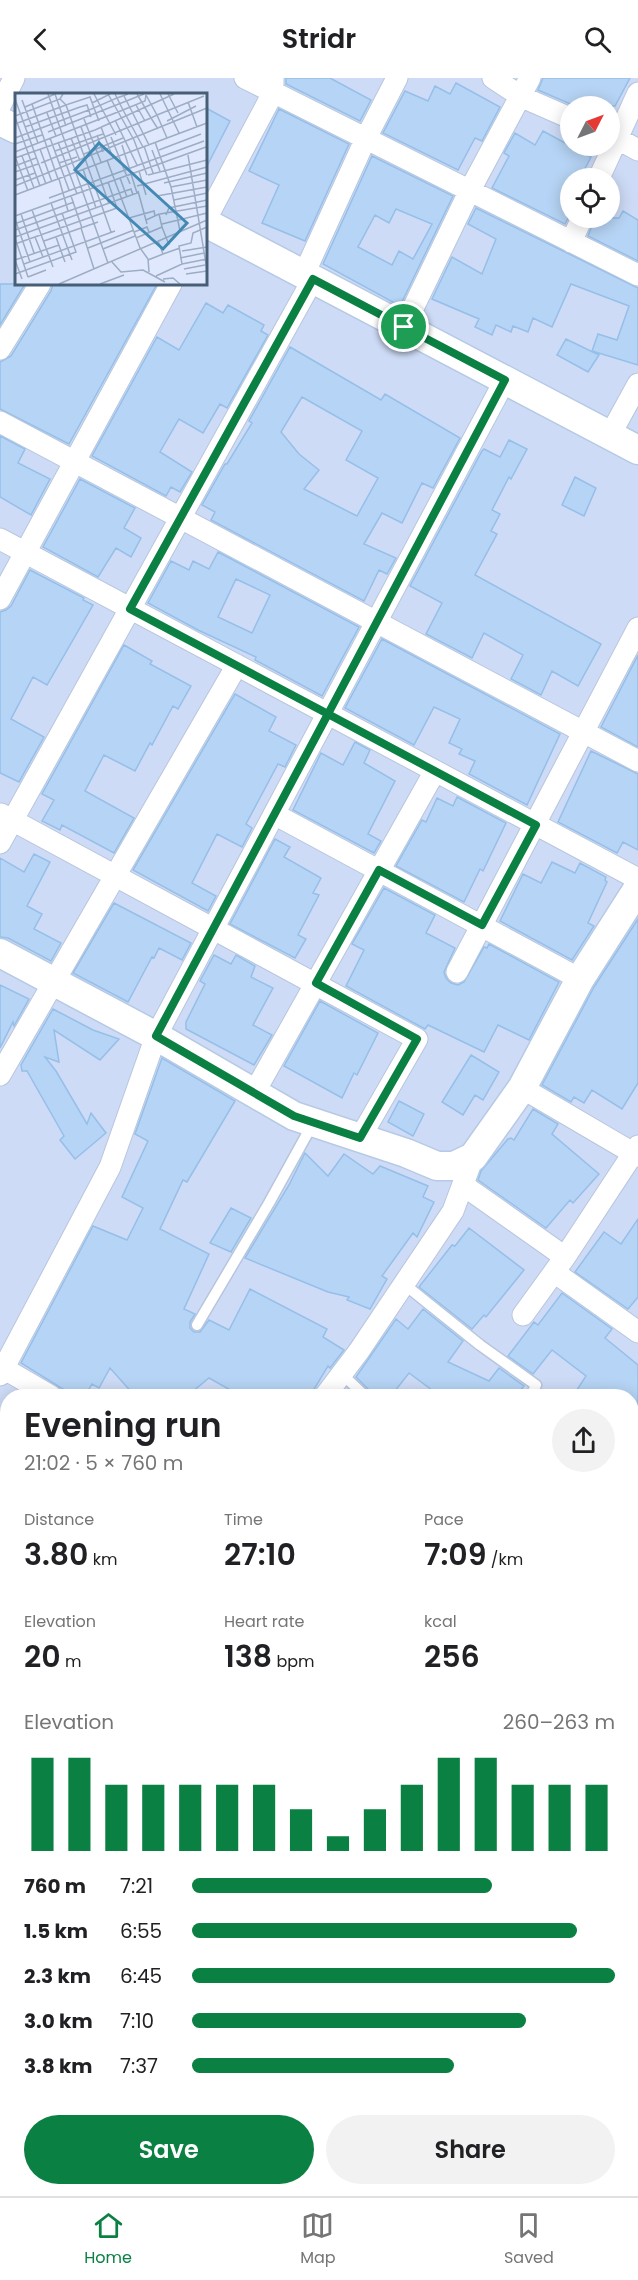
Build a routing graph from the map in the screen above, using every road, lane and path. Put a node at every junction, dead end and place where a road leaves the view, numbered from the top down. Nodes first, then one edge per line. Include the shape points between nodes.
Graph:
1 (14, 78) edge
2 (245, 78) edge
3 (397, 78) edge
4 (493, 78) edge
5 (273, 86) edge
6 (526, 88) edge
7 (638, 93) edge
8 (0, 106) edge
9 (560, 111) edge
10 (0, 121) edge
11 (620, 124) edge
12 (15, 128) edge
13 (366, 138) junction
14 (620, 140) edge
15 (638, 150) edge
16 (470, 190) junction
17 (207, 219) edge
18 (207, 222) edge
19 (577, 228) edge
20 (571, 242) junction
21 (638, 274) edge
22 (309, 277) junction
23 (39, 285) edge
24 (170, 285) edge
25 (404, 327) junction
26 (0, 349) edge
27 (505, 380) junction
28 (638, 384) edge
29 (0, 422) edge
30 (610, 435) junction
31 (638, 450) edge
32 (74, 462) junction
33 (181, 518) junction
34 (0, 539) edge
35 (25, 552) junction
36 (0, 599) edge
37 (130, 609) junction
38 (376, 622) junction
39 (638, 628) edge
40 (237, 665) junction
41 (328, 714) junction
42 (584, 732) junction
43 (638, 761) edge
44 (435, 771) junction
45 (274, 814) junction
46 (6, 817) edge
47 (536, 825) junction
48 (0, 843) edge
49 (379, 870) junction
50 (115, 875) junction
51 (638, 879) edge
52 (638, 888) edge
53 (482, 925) junction
54 (214, 928) junction
55 (0, 954) edge
56 (457, 972) dead end
57 (580, 980) junction
58 (53, 983) junction
59 (316, 983) junction
60 (156, 1036) junction
61 (0, 1076) edge
62 (522, 1088) junction
63 (254, 1093) junction
64 (313, 1122) junction
65 (360, 1138) junction
66 (637, 1151) edge
67 (473, 1157) junction
68 (463, 1185) junction
69 (559, 1264) junction
70 (404, 1284) junction
71 (523, 1315) dead end
72 (197, 1325) dead end
73 (638, 1332) edge
74 (2, 1371) edge
75 (342, 1374) junction
76 (37, 1389) edge
77 (330, 1389) edge
78 (358, 1389) edge
79 (534, 1389) edge

1 - 8 street
2 - 5 street
3 - 13 street
4 - 6 street
5 - 13 street
5 - 17 street
6 - 9 street
6 - 16 street
7 - 11 street
10 - 12 street
13 - 16 street
13 - 22 street
14 - 15 street
16 - 20 street
16 - 25 street
18 - 22 street
19 - 20 street
20 - 21 street
22 - 25 street
22 - 33 street
23 - 26 street
24 - 32 street
25 - 27 street
27 - 30 street
27 - 38 street
28 - 30 street
29 - 32 street
30 - 31 street
32 - 33 street
32 - 35 street
33 - 37 street
33 - 38 street
34 - 35 street
35 - 36 street
35 - 37 street
37 - 40 street
37 - 46 street
38 - 41 street
38 - 42 street
39 - 42 street
40 - 41 street
40 - 50 street
41 - 44 street
41 - 45 street
42 - 43 street
42 - 47 street
44 - 47 street
44 - 49 street
45 - 49 street
45 - 54 street
46 - 48 street
46 - 50 street
47 - 51 street
47 - 53 street
49 - 53 street
49 - 59 street
50 - 54 street
50 - 58 street
52 - 57 street
53 - 56 street
53 - 57 street
54 - 59 street
54 - 60 street
55 - 58 street
57 - 62 street
58 - 60 street
58 - 61 street
59 - 63 street
59 - 65 street via 417,1039
60 - 63 street
60 - 74 street via 110,1167
62 - 66 street
62 - 67 street
63 - 64 street
64 - 65 street
64 - 72 lane
65 - 67 street via 437,1166 454,1166
66 - 69 street
67 - 68 street
68 - 69 street
68 - 70 street via 453,1211
69 - 71 street
69 - 73 street
70 - 75 street
70 - 79 lane via 536,1385
74 - 76 street
75 - 77 street
75 - 78 lane

